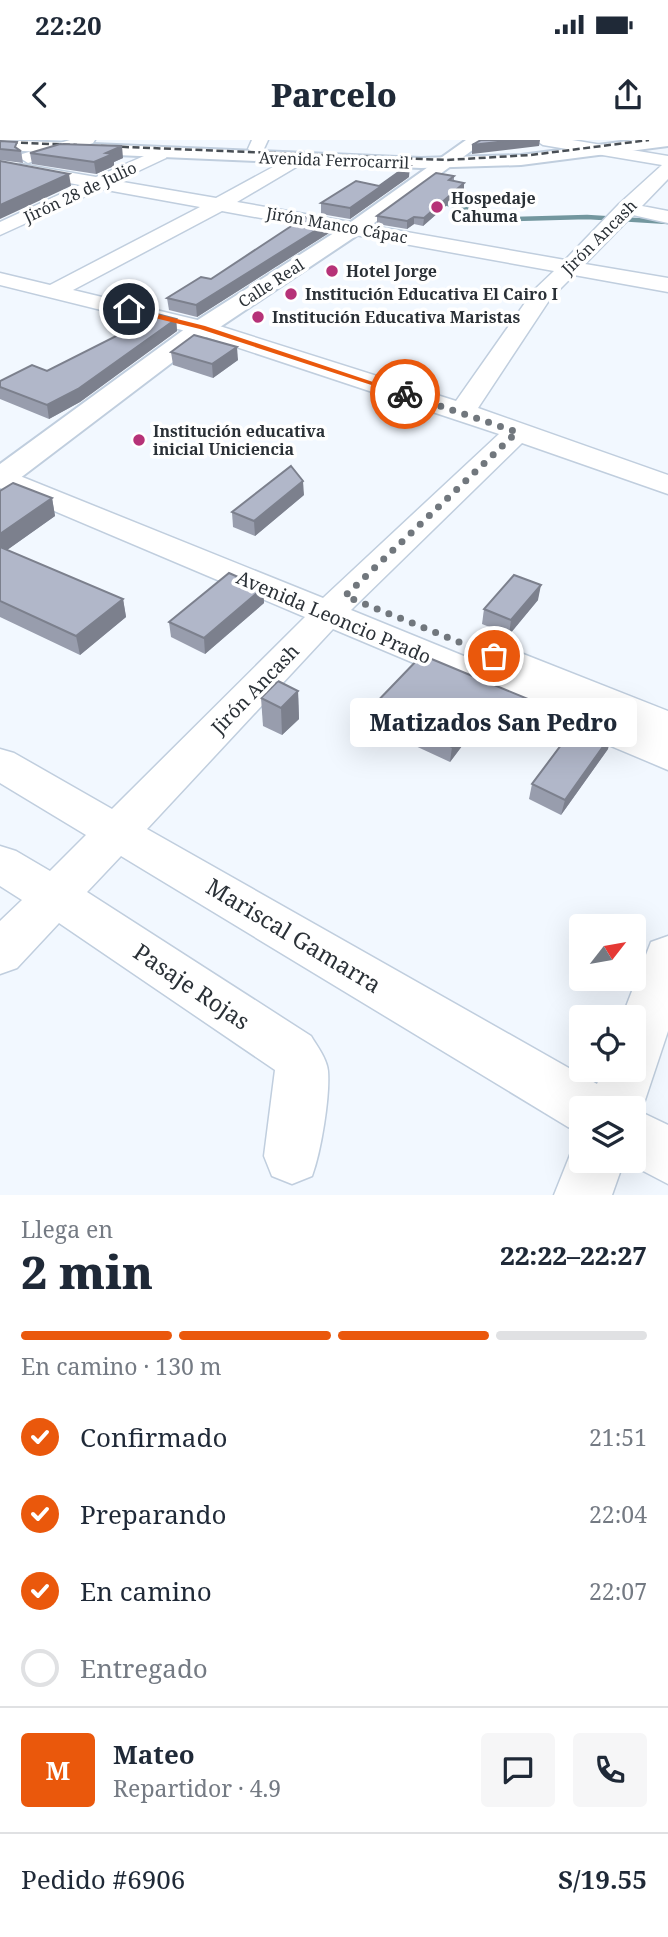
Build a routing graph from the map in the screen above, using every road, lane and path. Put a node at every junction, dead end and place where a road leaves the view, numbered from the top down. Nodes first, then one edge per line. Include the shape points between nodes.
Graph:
1 (17, 140) edge
2 (477, 140) edge
3 (543, 140) edge
4 (83, 141) edge
5 (668, 141) edge
6 (258, 144) edge
7 (0, 145) edge
8 (571, 145) junction
9 (604, 145) edge
10 (57, 148) junction
11 (160, 154) junction
12 (297, 159) junction
13 (449, 159) junction
14 (668, 161) edge
15 (668, 169) edge
16 (101, 183) junction
17 (220, 204) junction
18 (668, 217) edge
19 (617, 218) junction
20 (355, 228) junction
21 (0, 229) edge
22 (569, 268) junction
23 (0, 279) edge
24 (668, 285) edge
25 (55, 291) junction
26 (202, 328) junction
27 (462, 412) junction
28 (517, 432) junction
29 (5, 470) edge
30 (668, 485) edge
31 (336, 605) junction
32 (668, 726) edge
33 (668, 755) edge
34 (0, 764) edge
35 (117, 831) junction
36 (0, 864) edge
37 (54, 896) junction
38 (0, 953) edge
39 (668, 957) edge
40 (646, 1021) edge
41 (569, 1097) edge
42 (646, 1143) edge
43 (292, 1156) dead end
44 (668, 1156) edge
45 (591, 1173) edge
46 (583, 1195) edge

1 - 4 main road, Avenida Ferrocarril
2 - 13 main road, Calle Real
3 - 8 street
4 - 6 main road, Avenida Ferrocarril
4 - 10 street
5 - 9 main road, Avenida Ferrocarril
6 - 13 main road, Avenida Ferrocarril
7 - 10 main road, Avenida Ferrocarril
8 - 9 main road, Avenida Ferrocarril
8 - 13 main road, Avenida Ferrocarril
9 - 13 main road, Avenida Ferrocarril via 521,160
9 - 14 street
10 - 11 main road, Avenida Ferrocarril
10 - 16 street, Jirón Manco Cápac via 5,166
11 - 12 main road, Avenida Ferrocarril
11 - 16 street, Jirón 28 de Julio
12 - 13 main road, Avenida Ferrocarril
12 - 17 street
13 - 20 main road, Calle Real
15 - 19 street, Jirón Ancash
16 - 17 street, Jirón Manco Cápac
16 - 21 street, Jirón 28 de Julio
17 - 20 street, Jirón Manco Cápac
17 - 25 street
18 - 19 street
19 - 22 street, Jirón Ancash
20 - 22 street, Jirón Manco Cápac
20 - 26 main road, Calle Real
22 - 24 street, Jirón Manco Cápac
22 - 27 street, Jirón Ancash via 541,295
23 - 25 street
25 - 26 street
26 - 27 street
26 - 29 main road, Calle Real
27 - 28 street
28 - 30 street
28 - 31 street, Jirón Ancash
29 - 31 street, Avenida Leoncio Prado
31 - 32 street, Avenida Leoncio Prado
31 - 33 street, Avenida Leoncio Prado
31 - 35 street, Jirón Ancash
34 - 35 street, Mariscal Gamarra
35 - 37 street, Jirón Ancash
35 - 41 street, Mariscal Gamarra
36 - 37 street, Pasaje Rojas
37 - 38 street, Jirón Ancash
37 - 43 street, Pasaje Rojas via 292,1053 302,1069
39 - 40 street
42 - 44 street
45 - 46 street

